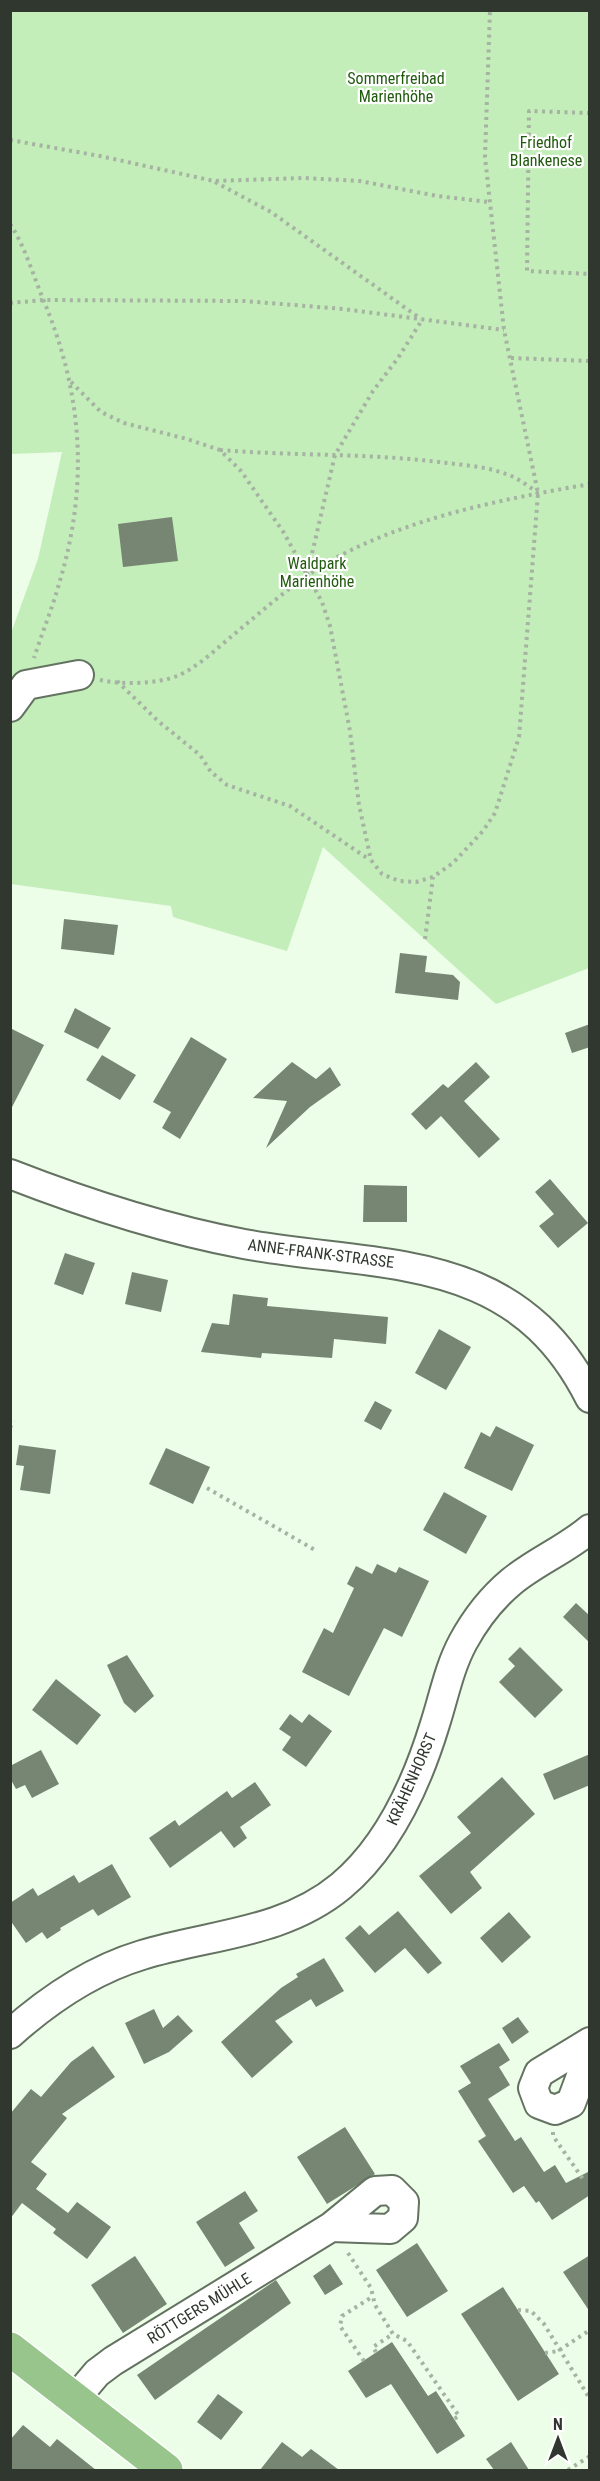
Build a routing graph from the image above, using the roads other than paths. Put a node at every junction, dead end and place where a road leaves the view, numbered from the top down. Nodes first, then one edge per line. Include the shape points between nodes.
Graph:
1 (79, 675) road end
2 (18, 696) edge
3 (10, 1174) edge
4 (590, 1398) edge
5 (590, 1529) edge
6 (559, 1552) junction
7 (590, 1553) edge
8 (10, 2034) edge
9 (590, 2042) edge
10 (590, 2052) edge
11 (331, 2227) road end
12 (11, 2351) edge
13 (75, 2399) junction
14 (166, 2470) edge

1 - 2 street
3 - 4 street, ANNE-FRANK-STRASSE via 182,1231 277,1249 406,1264 456,1277 513,1307 539,1330 562,1353
5 - 6 street, KRÄHENHORST
6 - 7 street
6 - 8 street, KRÄHENHORST via 511,1582 478,1619 447,1680 432,1734 405,1799 375,1852 341,1886 278,1923 177,1945 112,1967 45,2002
9 - 10 street via 536,2077 535,2098 545,2108 566,2107 574,2099
11 - 13 street, RÖTTGERS MÜHLE via 113,2361
12 - 13 main road
13 - 14 main road

